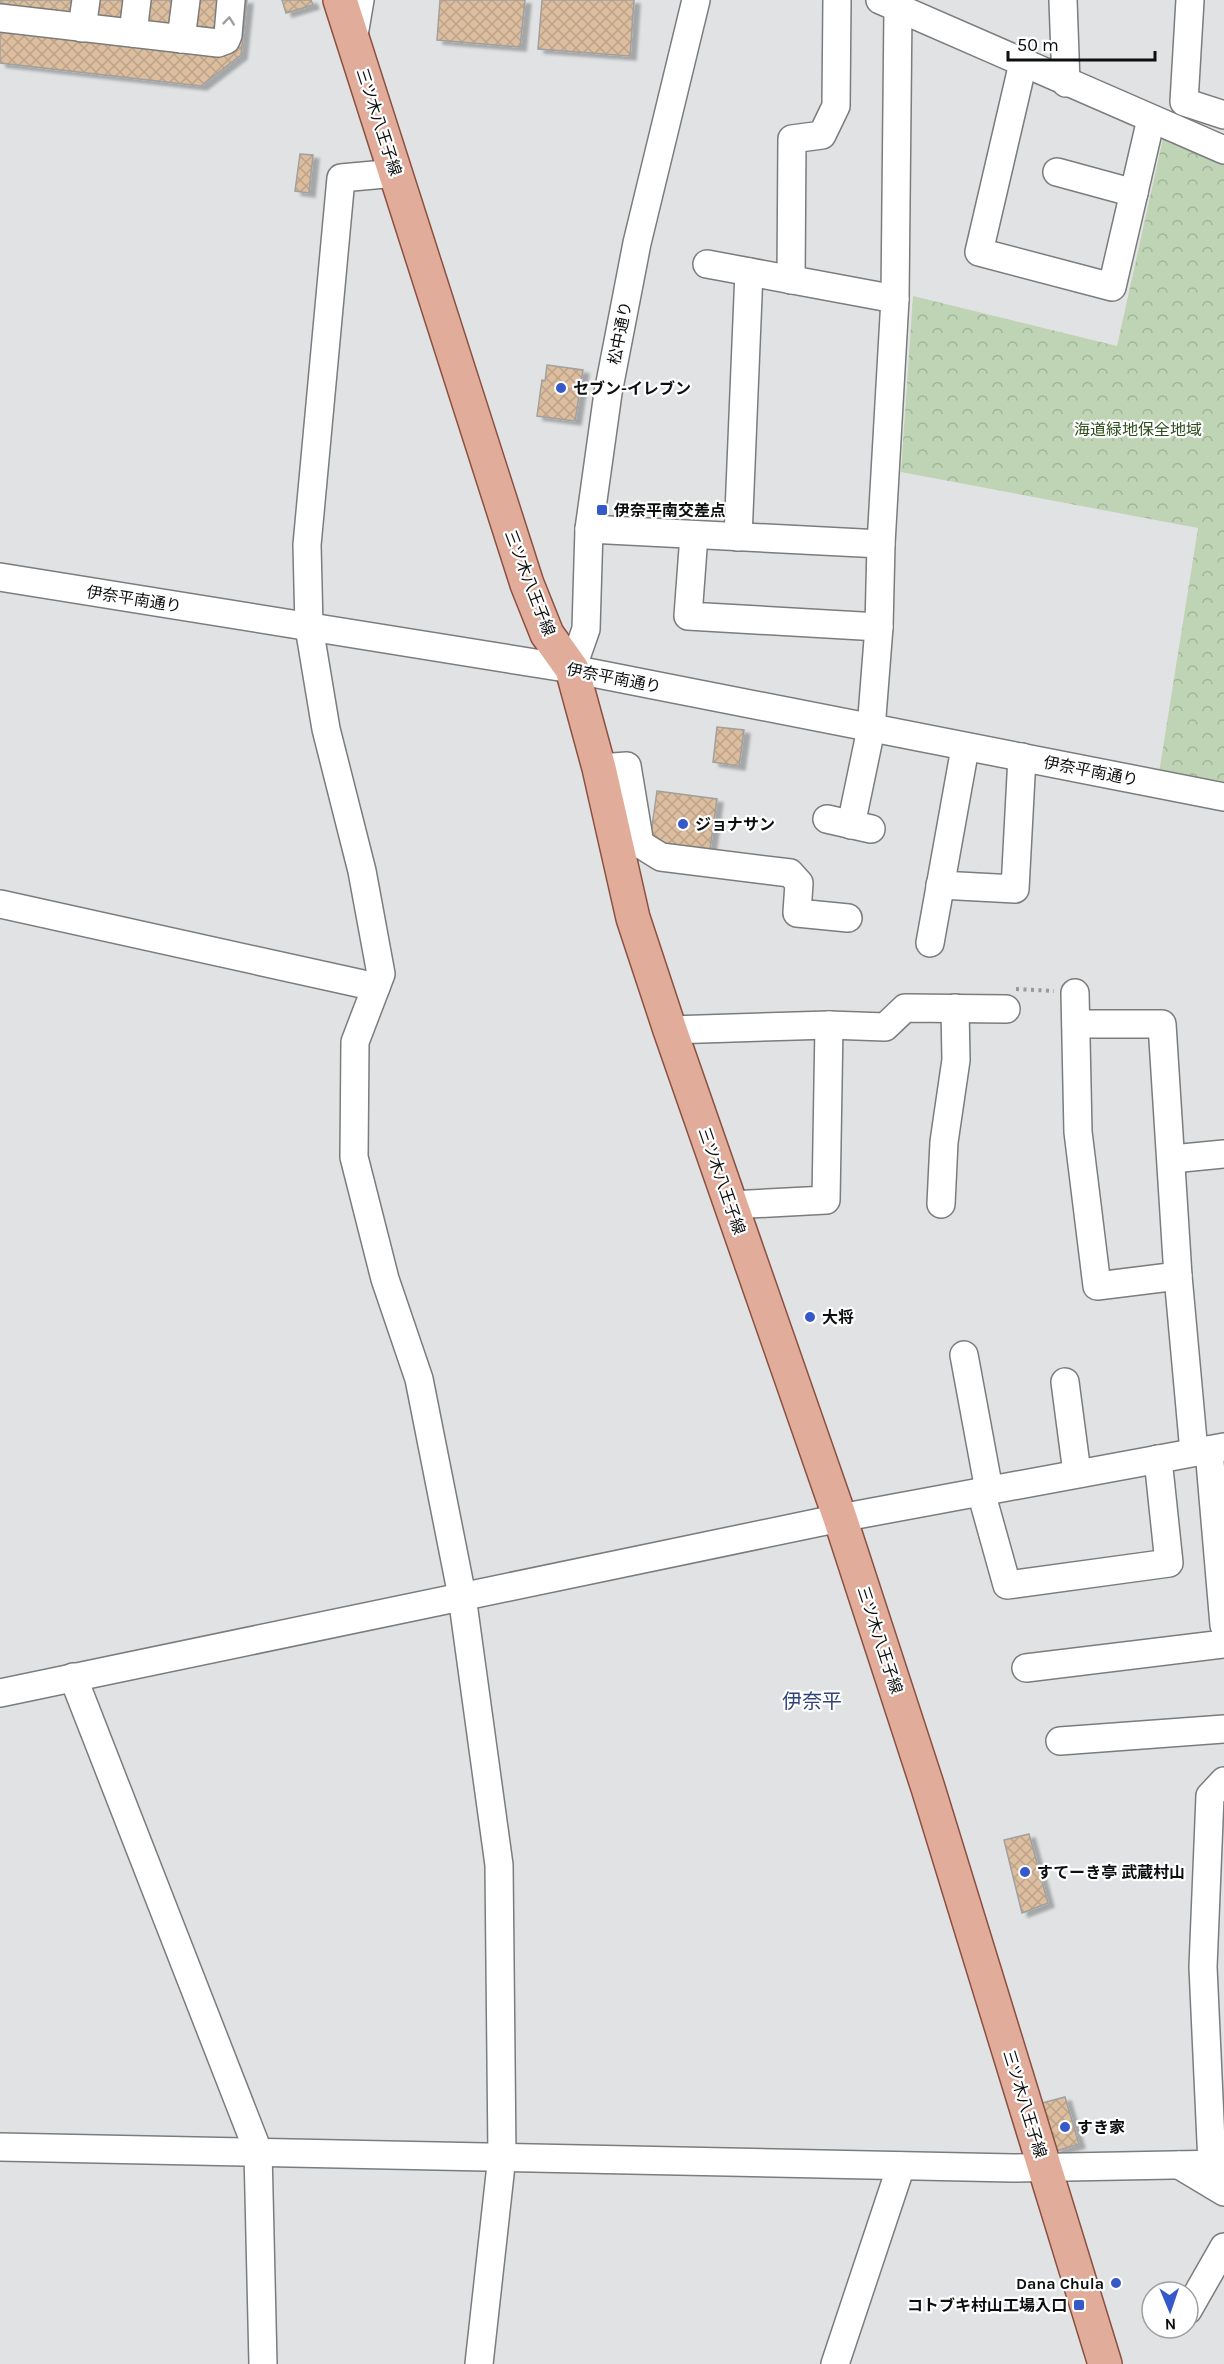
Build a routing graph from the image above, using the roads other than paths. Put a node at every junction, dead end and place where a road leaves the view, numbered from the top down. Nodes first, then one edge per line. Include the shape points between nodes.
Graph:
1 (86, 0) edge
2 (137, 0) edge
3 (186, 0) edge
4 (231, 0) edge
5 (340, 0) edge
6 (360, 0) edge
7 (696, 0) edge
8 (837, 0) edge
9 (1062, 0) edge
10 (1190, 0) edge
11 (889, 4) edge
12 (31, 11) edge
13 (0, 18) edge
14 (82, 28) junction
15 (133, 33) junction
16 (181, 39) junction
17 (353, 41) junction
18 (1023, 63) junction
19 (1066, 83) junction
20 (1184, 102) junction
21 (1224, 115) edge
22 (1151, 118) junction
23 (1180, 131) junction
24 (1224, 150) edge
25 (1057, 172) dead end
26 (396, 173) junction
27 (1134, 193) junction
28 (707, 264) dead end
29 (749, 272) junction
30 (791, 280) junction
31 (895, 299) junction
32 (589, 529) junction
33 (694, 535) junction
34 (738, 537) junction
35 (881, 544) junction
36 (0, 577) edge
37 (309, 627) junction
38 (879, 627) junction
39 (572, 669) junction
40 (871, 729) junction
41 (965, 748) junction
42 (1022, 757) junction
43 (599, 768) junction
44 (1224, 797) edge
45 (850, 824) dead end
46 (940, 885) junction
47 (0, 904) edge
48 (848, 918) dead end
49 (930, 943) dead end
50 (376, 987) junction
51 (1075, 993) road end
52 (955, 1008) junction
53 (1006, 1009) road end
54 (1076, 1024) junction
55 (830, 1025) junction
56 (670, 1030) junction
57 (1224, 1154) edge
58 (1172, 1159) junction
59 (942, 1204) dead end
60 (731, 1205) junction
61 (1178, 1276) junction
62 (964, 1354) dead end
63 (1065, 1382) dead end
64 (1209, 1450) edge
65 (1158, 1459) junction
66 (1077, 1473) junction
67 (985, 1491) junction
68 (840, 1518) junction
69 (1220, 1528) edge
70 (462, 1596) junction
71 (1224, 1625) edge
72 (1224, 1644) edge
73 (1026, 1668) dead end
74 (73, 1677) junction
75 (0, 1693) edge
76 (1224, 1729) edge
77 (1059, 1741) dead end
78 (1224, 1781) edge
79 (0, 2147) edge
80 (258, 2151) junction
81 (502, 2156) junction
82 (1218, 2164) edge
83 (1178, 2165) junction
84 (901, 2166) junction
85 (1045, 2168) junction
86 (1224, 2192) edge
87 (1224, 2247) edge
88 (1200, 2289) edge
89 (263, 2364) edge
90 (479, 2364) edge
91 (835, 2364) edge
92 (1105, 2364) edge

1 - 14 street
2 - 15 street
3 - 16 street
16 -> 4 street via 218,43 226,40
5 - 17 main road, 三ツ木八王子線
6 - 17 street
7 - 32 street, 松中通り via 638,243 608,393
8 - 30 street via 836,106 822,135 792,139
9 - 19 street
10 - 20 street
11 - 18 street
11 - 31 street
12 - 13 street
12 - 14 street
14 - 15 street
15 - 16 street
17 - 26 main road, 三ツ木八王子線
18 - 19 street
18 - 27 street via 979,252 1112,287
19 - 22 street
20 - 21 street
20 - 23 street
22 - 23 street
22 - 27 street
23 - 24 street
25 - 27 street
26 - 37 street via 341,178 307,545
26 - 39 main road, 三ツ木八王子線 via 527,584 547,634
28 - 29 street
29 - 30 street
29 - 34 street
30 - 31 street
31 - 35 street
32 - 33 street
32 - 39 street, 松中通り via 586,629
33 - 34 street
33 - 38 street via 688,616
34 - 35 street
35 - 38 street
36 - 37 street, 伊奈平南通り
37 - 39 street, 伊奈平南通り
37 - 50 street via 326,729 362,871 381,974
38 - 40 street
39 - 40 street, 伊奈平南通り
39 - 43 main road, 三ツ木八王子線
40 - 41 street, 伊奈平南通り
40 - 45 street
41 - 42 street, 伊奈平南通り
41 - 46 street
42 - 44 street, 伊奈平南通り
42 - 46 street via 1015,889
43 - 48 street via 627,766 640,844 661,857 790,873 799,883 797,913
43 - 56 main road, 三ツ木八王子線 via 633,918
46 - 49 street
47 - 50 street
50 - 70 street via 355,1042 354,1157 385,1279 419,1379
51 - 54 street
52 - 53 street
52 - 55 street via 905,1008 885,1027
52 - 59 street via 956,1060 944,1142
54 - 58 street via 1162,1024
54 - 61 street via 1078,1132 1097,1286
55 - 56 street
55 - 60 street via 826,1200
56 - 60 main road, 三ツ木八王子線
57 - 58 street
58 - 61 street
60 - 68 main road, 三ツ木八王子線
61 - 64 street
62 - 67 street
63 - 66 street
64 - 65 street
64 - 69 street
65 - 66 street
65 - 67 street via 1169,1563 1007,1585
66 - 67 street
67 - 68 street
68 - 70 street
68 - 85 main road, 三ツ木八王子線
69 - 71 street
70 - 74 street
70 - 81 street via 499,1865
72 - 73 street
74 - 75 street
74 - 80 street
76 - 77 street
78 - 82 street via 1210,1796 1203,1967
79 - 80 street
80 - 81 street
80 - 89 street
81 - 84 street
81 - 90 street
82 - 83 street
83 - 85 street
83 - 86 street
84 - 85 street
84 - 91 street
85 - 92 main road, 三ツ木八王子線
87 - 88 street

